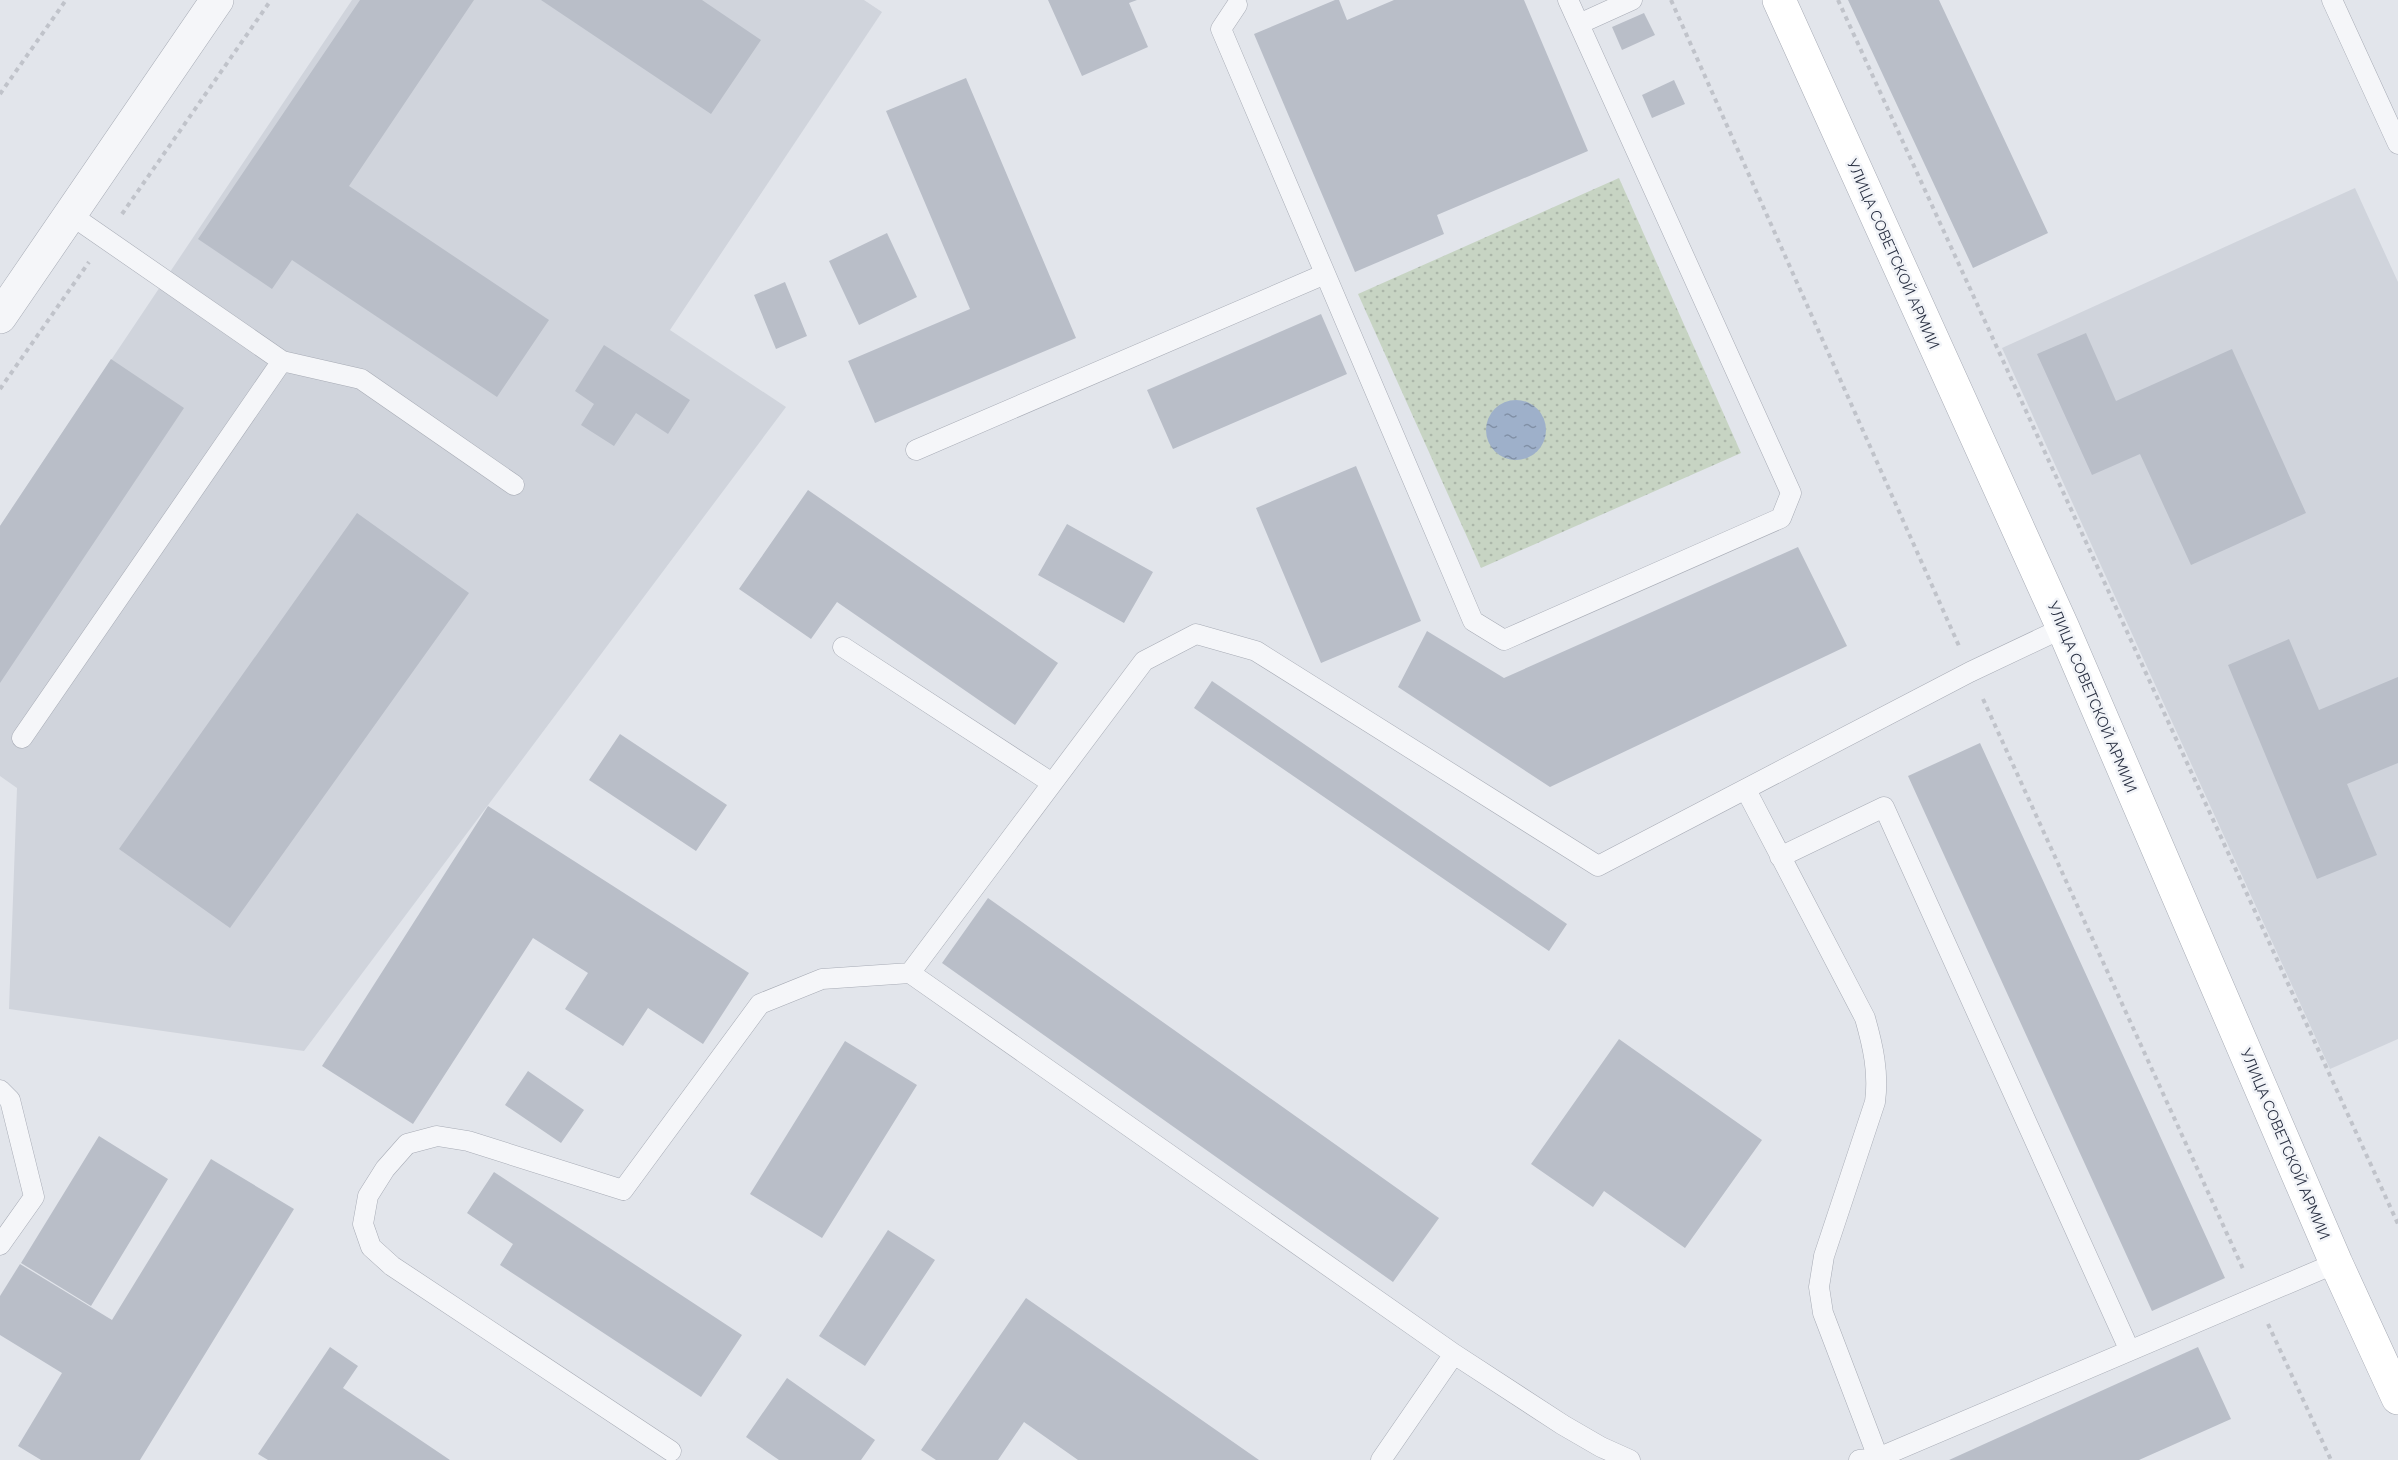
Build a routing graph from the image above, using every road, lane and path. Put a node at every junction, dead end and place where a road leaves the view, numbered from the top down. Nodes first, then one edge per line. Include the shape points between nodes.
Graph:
1 (66, 0) edge
2 (217, 0) edge
3 (271, 0) edge
4 (1568, 0) edge
5 (1632, 0) edge
6 (1671, 0) edge
7 (1779, 0) edge
8 (1838, 0) edge
9 (2331, 0) edge
10 (1240, 2) edge
11 (1579, 24) junction
12 (0, 94) edge
13 (2398, 144) edge
14 (71, 215) junction
15 (105, 238) junction
16 (1325, 274) junction
17 (0, 317) edge
18 (282, 361) junction
19 (0, 389) edge
20 (916, 450) dead end
21 (514, 485) dead end
22 (2063, 628) junction
23 (843, 647) dead end
24 (1970, 672) junction
25 (22, 738) dead end
26 (1052, 783) junction
27 (1746, 790) junction
28 (1780, 857) junction
29 (910, 972) junction
30 (0, 1090) edge
31 (2398, 1224) edge
32 (0, 1245) edge
33 (2336, 1263) junction
34 (2256, 1297) junction
35 (2129, 1350) junction
36 (1454, 1354) junction
37 (2398, 1398) edge
38 (671, 1451) dead end
39 (1872, 1459) edge
40 (1382, 1460) edge
41 (1630, 1460) edge
42 (2331, 1460) edge

1 - 12 path
2 - 14 street
3 - 15 path
4 - 11 lane
5 - 11 lane
6 - 24 path
7 - 22 main road, УЛИЦА СОВЕТСКОЙ АРМИИ
8 - 31 path
9 - 13 lane
10 - 16 lane via 1221,28
11 - 16 lane via 1791,493 1780,518 1504,640 1473,621
14 - 15 lane
14 - 17 street
15 - 18 lane
15 - 19 path
16 - 20 lane
18 - 21 lane via 361,379
18 - 25 lane
22 - 24 lane
22 - 33 main road, УЛИЦА СОВЕТСКОЙ АРМИИ
23 - 26 lane
24 - 27 lane
24 - 34 path
26 - 27 lane via 1144,661 1196,634 1256,651 1598,866
26 - 29 lane
27 - 28 lane
28 - 35 lane via 1884,807
28 - 39 lane via 1865,1018 1874,1051 1878,1083 1875,1102 1824,1256 1819,1287 1822,1313
29 - 36 lane
29 - 38 lane via 822,979 760,1004 623,1190 468,1141 438,1136 407,1144 368,1196 363,1224 371,1247 392,1266
30 - 32 lane via 10,1100 34,1197
33 - 34 lane
33 - 37 main road, УЛИЦА СОВЕТСКОЙ АРМИИ
34 - 35 lane
34 - 42 path
35 - 39 lane
36 - 40 lane
36 - 41 lane via 1563,1425

